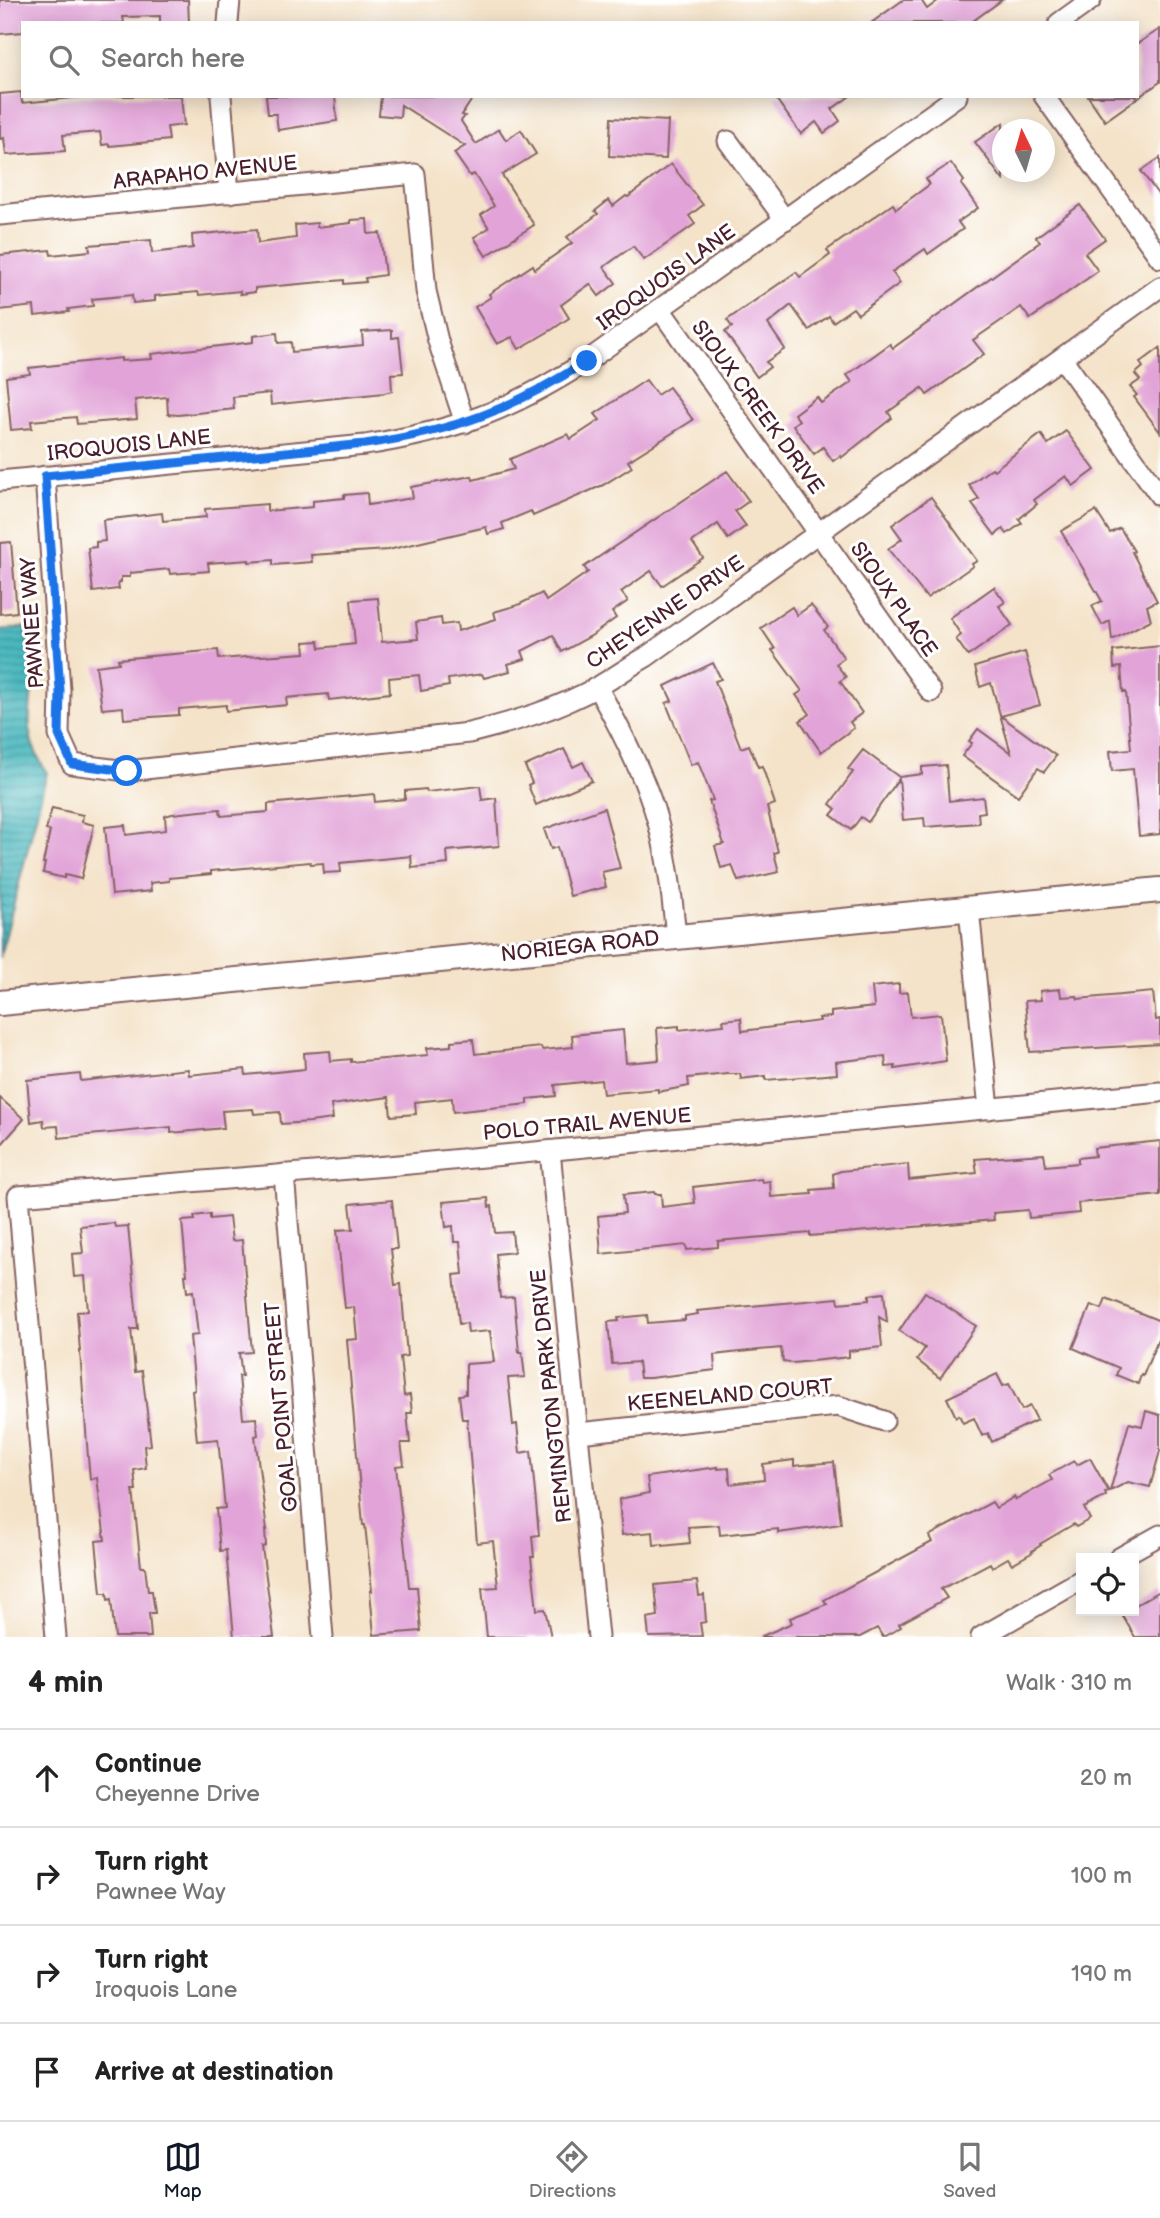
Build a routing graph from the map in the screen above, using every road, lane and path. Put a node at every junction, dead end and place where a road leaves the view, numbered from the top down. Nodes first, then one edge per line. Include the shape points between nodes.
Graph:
1 (230, 0) edge
2 (1091, 0) edge
3 (228, 21) edge
4 (1062, 21) edge
5 (221, 98) edge
6 (954, 98) edge
7 (1045, 98) edge
8 (728, 141) dead end
9 (229, 192) junction
10 (0, 215) edge
11 (785, 220) junction
12 (1160, 258) edge
13 (1160, 288) edge
14 (660, 309) junction
15 (1062, 358) junction
16 (465, 424) junction
17 (45, 476) junction
18 (0, 481) edge
19 (1160, 496) edge
20 (819, 532) junction
21 (597, 687) junction
22 (931, 692) dead end
23 (72, 764) joint
24 (1160, 890) edge
25 (969, 909) junction
26 (676, 937) junction
27 (0, 1003) edge
28 (1160, 1092) edge
29 (989, 1108) junction
30 (550, 1151) junction
31 (284, 1174) junction
32 (884, 1421) dead end
33 (578, 1433) junction
34 (1160, 1535) edge
35 (1128, 1553) edge
36 (1076, 1583) edge
37 (56, 1637) edge
38 (323, 1637) edge
39 (598, 1637) edge
40 (981, 1637) edge

1 - 3 street
2 - 4 street
5 - 9 street
6 - 11 street, IROQUOIS LANE
7 - 12 street
8 - 11 street
9 - 10 street, ARAPAHO AVENUE
9 - 16 street, ARAPAHO AVENUE via 415,174 426,291
11 - 14 street, IROQUOIS LANE
13 - 15 street, CHEYENNE DRIVE
14 - 16 street, IROQUOIS LANE via 549,386
14 - 20 street, SIOUX CREEK DRIVE
15 - 19 street
15 - 20 street, CHEYENNE DRIVE
16 - 17 street, IROQUOIS LANE via 365,444
17 - 18 street, IROQUOIS LANE
17 - 23 street, PAWNEE WAY via 59,735
20 - 21 street, CHEYENNE DRIVE
20 - 22 street, SIOUX PLACE
21 - 23 street, CHEYENNE DRIVE via 524,718 469,733 127,771
21 - 26 street via 639,768 655,811 666,855
24 - 25 street, NORIEGA ROAD
25 - 26 street, NORIEGA ROAD
25 - 29 street
26 - 27 street, NORIEGA ROAD
28 - 29 street, POLO TRAIL AVENUE
29 - 30 street, POLO TRAIL AVENUE
30 - 31 street, POLO TRAIL AVENUE
30 - 33 street, REMINGTON PARK DRIVE
31 - 37 street, POLO TRAIL AVENUE via 18,1196
31 - 38 street, GOAL POINT STREET
32 - 33 street, KEENELAND COURT via 838,1406
33 - 39 street, REMINGTON PARK DRIVE
34 - 35 street
36 - 40 street

